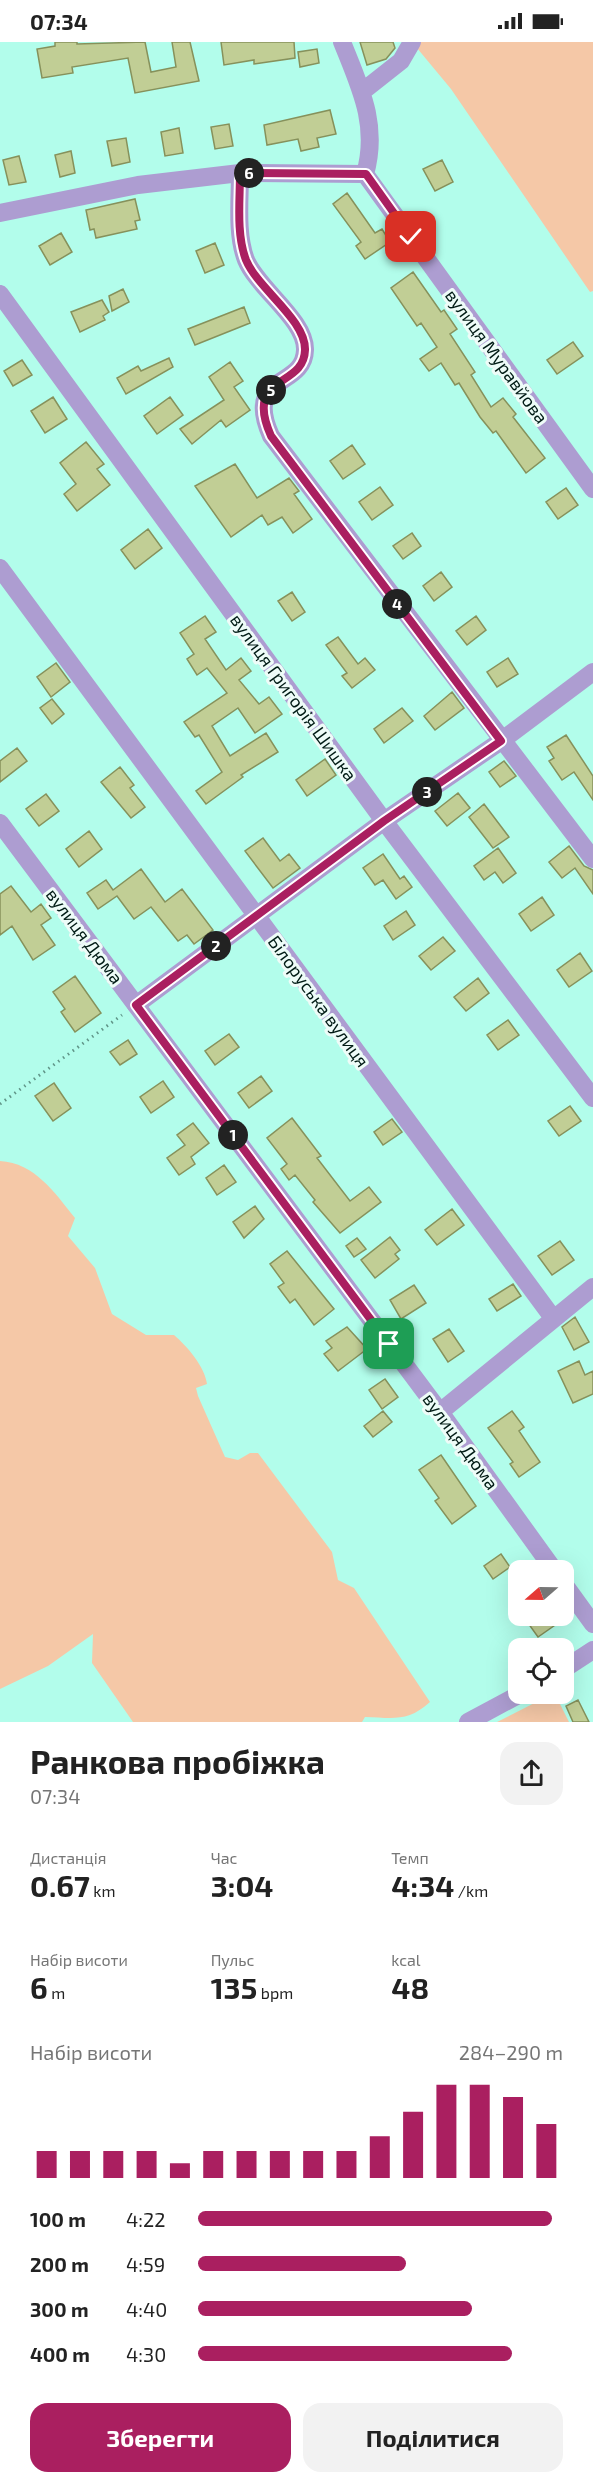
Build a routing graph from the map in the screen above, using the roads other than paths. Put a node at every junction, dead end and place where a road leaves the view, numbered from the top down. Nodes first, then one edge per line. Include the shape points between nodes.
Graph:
1 (342, 42) edge
2 (412, 42) edge
3 (363, 91) junction
4 (240, 173) junction
5 (366, 174) junction
6 (0, 213) edge
7 (0, 294) edge
8 (593, 489) edge
9 (0, 568) edge
10 (593, 672) edge
11 (501, 741) junction
12 (384, 821) junction
13 (0, 823) edge
14 (593, 859) edge
15 (256, 916) junction
16 (136, 1005) junction
17 (593, 1098) edge
18 (593, 1287) edge
19 (554, 1318) junction
20 (440, 1412) junction
21 (547, 1560) edge
22 (574, 1598) edge
23 (593, 1624) edge
24 (593, 1650) edge
25 (574, 1662) edge
26 (508, 1700) edge
27 (468, 1722) edge

1 - 3 street
2 - 3 street via 401,61
3 - 5 street via 371,134
4 - 5 street
4 - 6 street via 138,185
4 - 11 street via 241,241 246,260 303,335 305,349 303,361 263,400 262,417 271,436
5 - 8 street, вулиця Муравйова
7 - 12 street, вулиця Григорія Шишка
9 - 15 street, Білоруська вулиця
10 - 11 street
11 - 12 street
11 - 14 street
12 - 15 street
12 - 17 street, вулиця Григорія Шишка
13 - 16 street, вулиця Дюма
15 - 16 street
15 - 19 street, Білоруська вулиця
16 - 20 street, вулиця Дюма
18 - 19 street
19 - 20 street
20 - 21 street, вулиця Дюма
22 - 23 street
24 - 25 street
26 - 27 street

